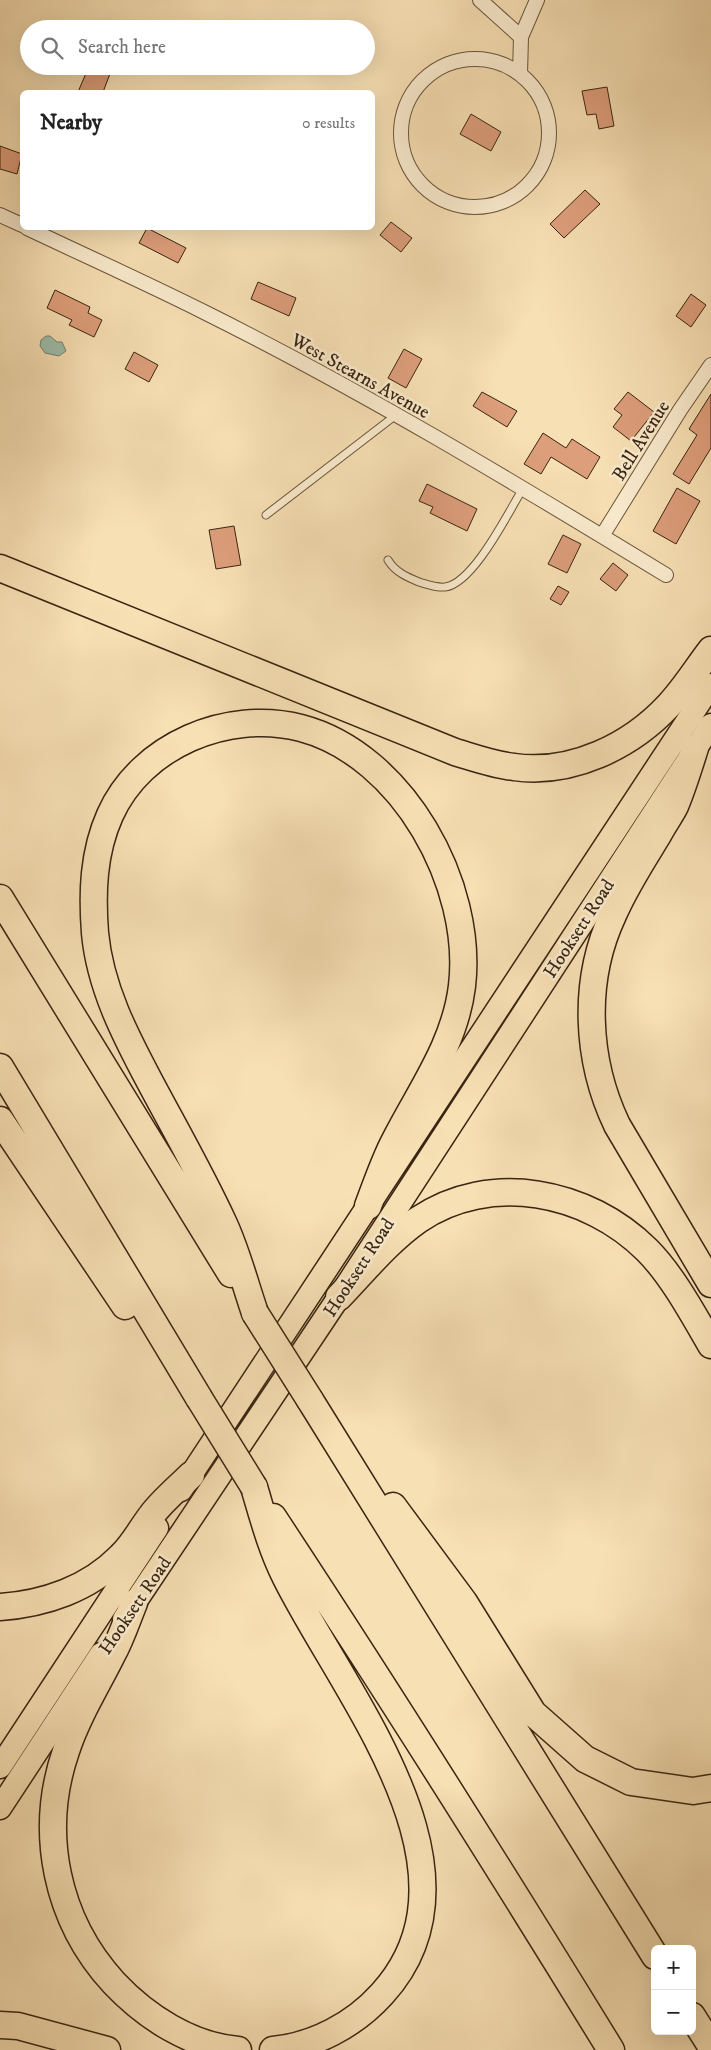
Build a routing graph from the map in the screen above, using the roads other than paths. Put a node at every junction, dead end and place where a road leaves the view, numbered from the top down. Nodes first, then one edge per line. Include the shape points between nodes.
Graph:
1 (480, 0) edge
2 (537, 0) edge
3 (521, 37) junction
4 (520, 74) junction
5 (0, 215) edge
6 (20, 224) edge
7 (31, 230) edge
8 (711, 367) edge
9 (396, 415) junction
10 (522, 490) junction
11 (266, 515) dead end
12 (602, 536) junction
13 (388, 560) dead end
14 (0, 568) edge
15 (666, 576) dead end
16 (711, 650) edge
17 (711, 685) edge
18 (711, 724) edge
19 (695, 748) junction
20 (0, 898) edge
21 (0, 1067) edge
22 (0, 1120) edge
23 (368, 1206) junction
24 (711, 1284) edge
25 (339, 1297) junction
26 (255, 1313) junction
27 (711, 1344) edge
28 (199, 1398) junction
29 (342, 1453) junction
30 (191, 1474) junction
31 (254, 1487) junction
32 (134, 1603) junction
33 (0, 1607) edge
34 (0, 1767) edge
35 (711, 1788) edge
36 (0, 1808) edge
37 (651, 1950) edge
38 (696, 2022) edge
39 (0, 2025) edge
40 (711, 2046) edge
41 (107, 2050) edge
42 (238, 2050) edge
43 (273, 2050) edge
44 (611, 2050) edge

1 - 3 street
2 - 3 street
3 - 4 street
4 - 4 street via 500,63 484,60 454,62 433,72 416,88 405,108 400,131 404,154 414,175 430,192 448,202 469,207 490,206 510,199 527,186 540,169 548,149 547,115 535,89
5 - 6 street
7 - 9 street, West Stearns Avenue via 205,312
8 - 12 street, Bell Avenue via 680,410
9 - 10 street, West Stearns Avenue
9 - 11 lane
10 - 12 street, West Stearns Avenue
10 - 13 lane via 490,545 467,575 446,587 403,576
12 - 15 street, West Stearns Avenue
14 - 16 highway via 455,752 516,768 584,760 614,748 644,728 670,704
17 - 23 main road, Hooksett Road
18 - 19 main road, Hooksett Road
19 - 24 highway via 675,806 612,915 601,942 595,970 592,1039 597,1073 609,1110
19 - 25 main road, Hooksett Road
20 - 26 highway
21 - 28 highway
22 - 28 highway via 122,1302
23 - 26 highway via 392,1146 444,1050 460,995 463,969 458,911 440,858 411,809 388,783 367,763 324,736 300,727 242,723 188,737 142,770 123,792 111,814 100,842 94,872 96,935 101,968 113,1005 130,1044 226,1227
23 - 30 main road, Hooksett Road
25 - 27 highway via 390,1244 418,1220 440,1207 468,1197 495,1193 535,1194 581,1205 629,1233 669,1278
25 - 32 main road, Hooksett Road
26 - 29 highway, bridge
28 - 31 highway, bridge
29 - 35 highway via 381,1489 464,1602 533,1713 585,1759 631,1782 693,1791
29 - 37 highway
30 - 33 highway via 152,1514 122,1556 96,1576 78,1588 52,1598 23,1606
30 - 34 main road, Hooksett Road
31 - 43 highway via 285,1576 401,1789 418,1843 423,1897 420,1922 391,1985 357,2017 334,2032 307,2044
31 - 44 highway via 381,1681
32 - 36 main road, Hooksett Road
32 - 42 highway via 65,1752 54,1804 52,1837 55,1866 62,1895 78,1933 124,1994 170,2027 199,2041
38 - 40 highway
39 - 41 highway via 48,2033

